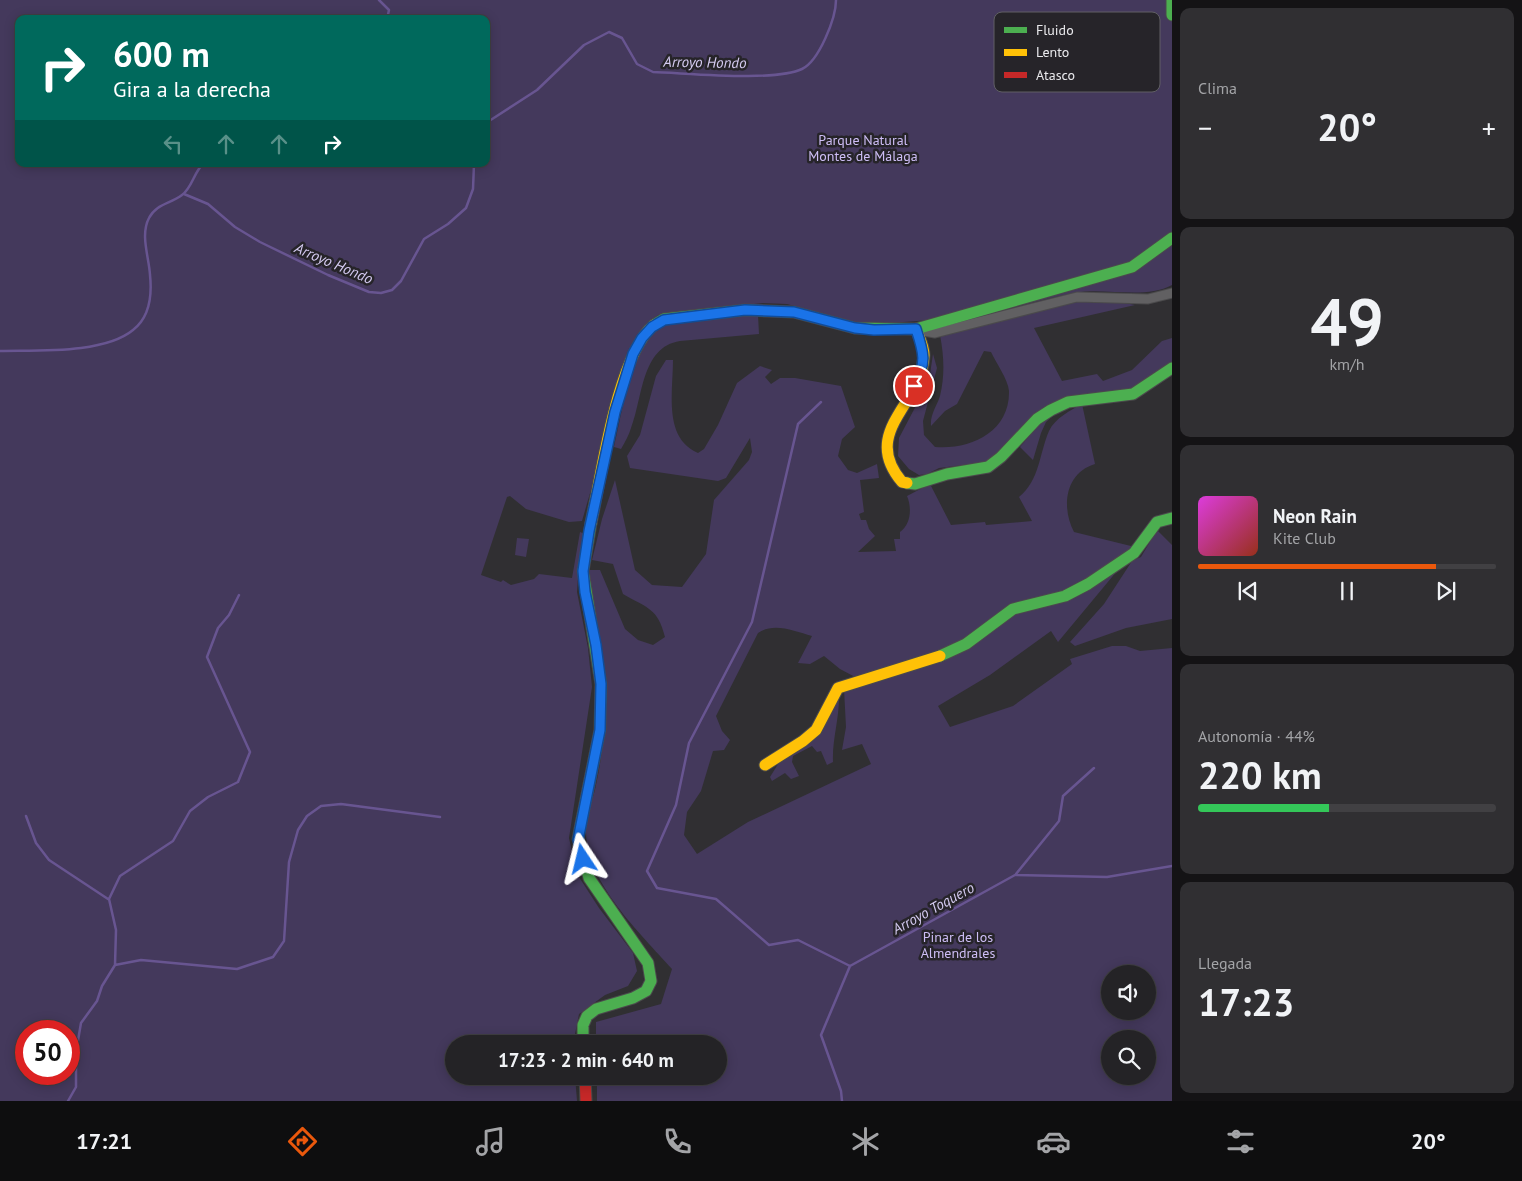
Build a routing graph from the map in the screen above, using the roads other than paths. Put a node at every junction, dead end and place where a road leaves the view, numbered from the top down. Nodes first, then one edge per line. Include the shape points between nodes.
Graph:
1 (1172, 0) edge
2 (1172, 15) edge
3 (1172, 238) edge
4 (1172, 293) edge
5 (916, 329) junction
6 (1172, 368) edge
7 (1172, 518) edge
8 (765, 765) dead end
9 (583, 1035) edge
10 (585, 1085) edge
11 (586, 1101) edge

1 - 2 main road
3 - 5 main road via 1132,266
4 - 5 street via 1148,299 1077,296 935,333
5 - 6 main road via 925,353 922,372 892,425 887,446 890,466 902,482 916,484 947,474 988,467 1037,419 1051,410 1068,402 1132,394
5 - 9 main road via 855,328 794,312 745,310 664,320 652,327 633,354 615,412 583,571 596,645 600,730 578,840 589,878 648,963 651,981 646,991 596,1009 587,1016
7 - 8 main road via 1158,522 1134,553 1065,596 1013,609 966,644 932,660 838,688 821,723 808,738
10 - 11 main road

